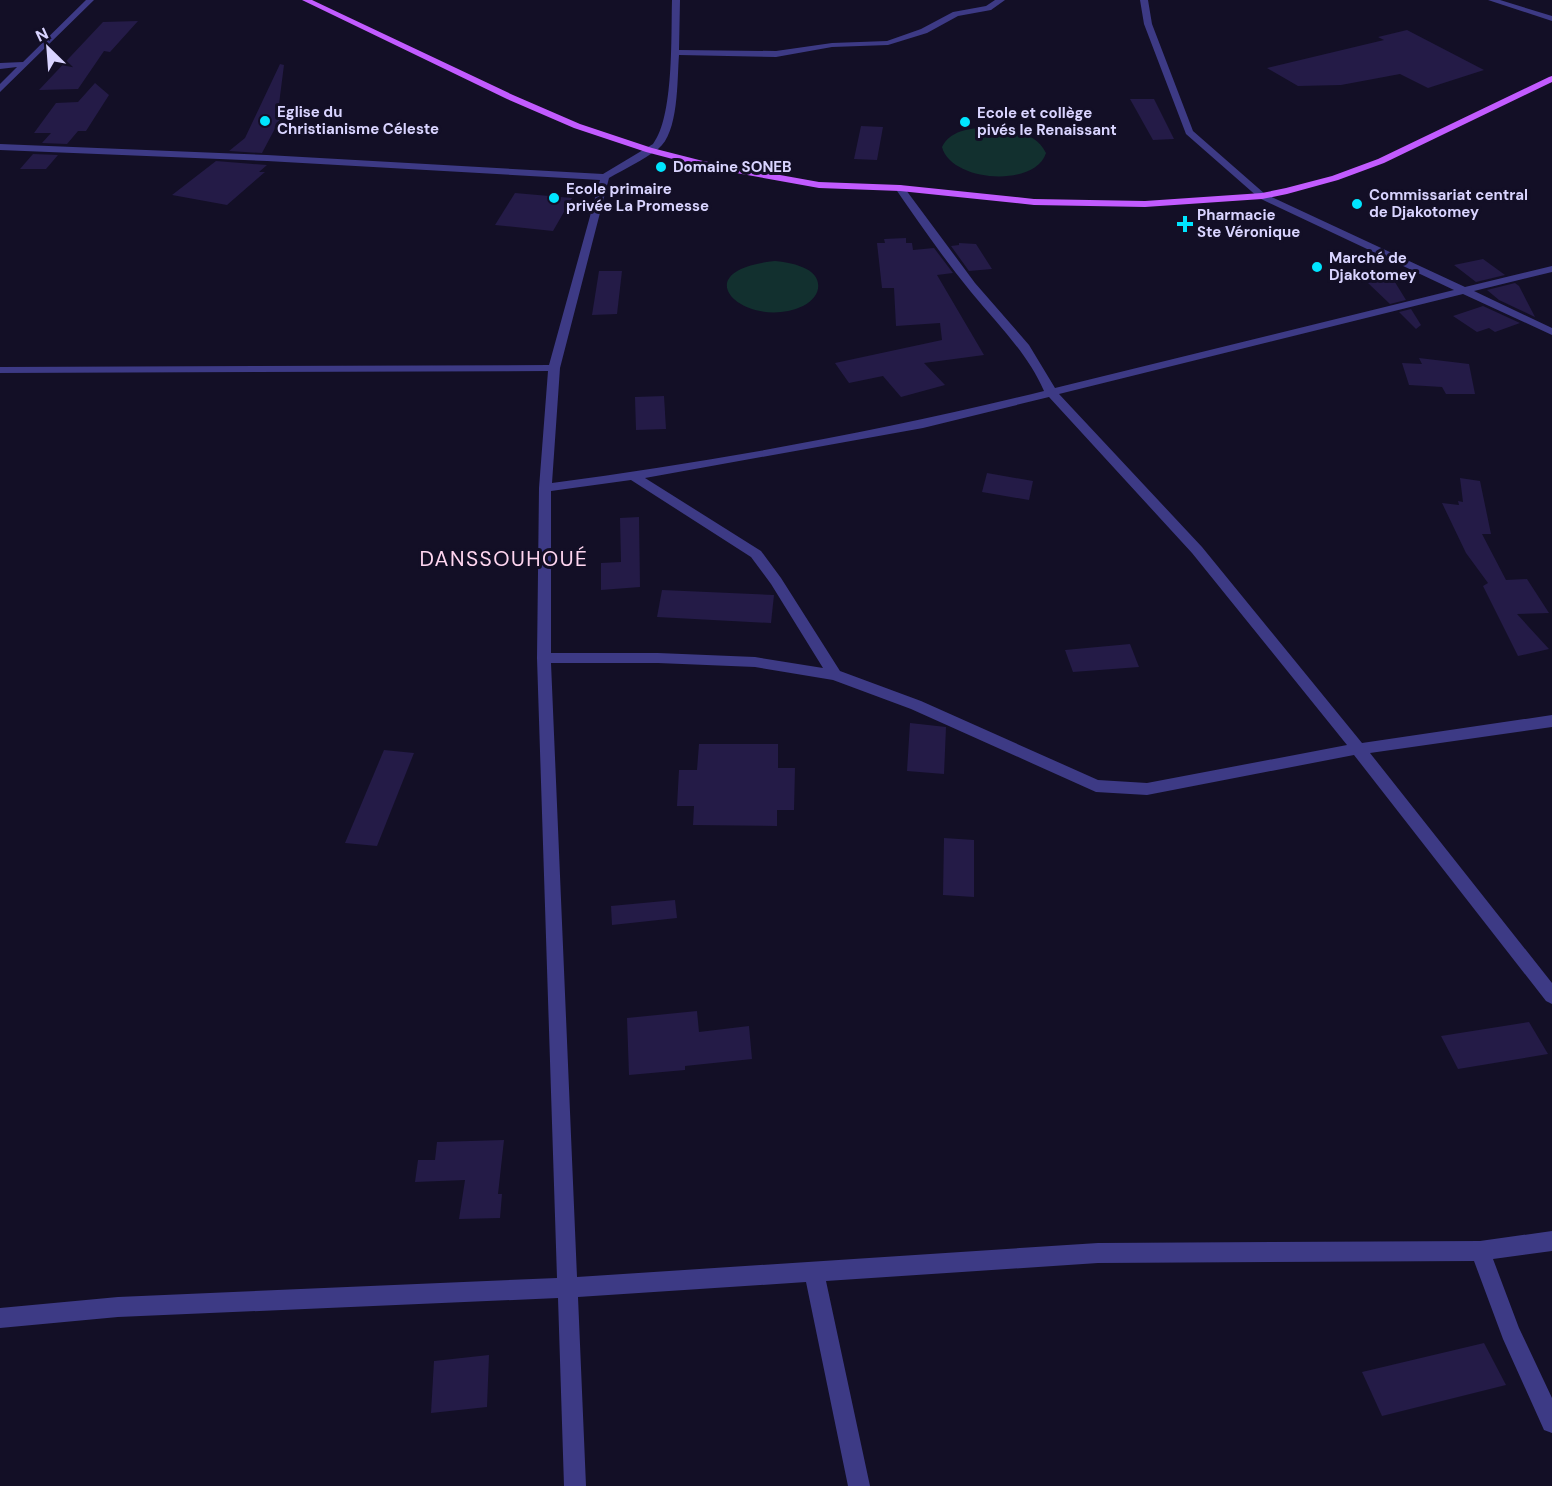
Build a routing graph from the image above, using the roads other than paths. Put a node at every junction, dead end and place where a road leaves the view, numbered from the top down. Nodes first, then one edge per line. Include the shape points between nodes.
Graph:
1 (90, 0) edge
2 (306, 0) edge
3 (676, 0) edge
4 (1000, 0) edge
5 (1144, 0) edge
6 (1492, 0) edge
7 (1552, 19) edge
8 (675, 52) junction
9 (25, 64) junction
10 (0, 66) edge
11 (1552, 79) edge
12 (0, 90) edge
13 (0, 147) edge
14 (649, 150) junction
15 (605, 177) junction
16 (900, 189) junction
17 (1262, 196) junction
18 (1552, 269) edge
19 (1461, 290) junction
20 (1552, 332) edge
21 (554, 368) junction
22 (0, 370) edge
23 (1050, 391) junction
24 (633, 476) junction
25 (545, 488) junction
26 (544, 658) junction
27 (835, 675) junction
28 (1552, 721) edge
29 (1358, 749) junction
30 (1552, 996) edge
31 (1552, 1241) edge
32 (1480, 1251) junction
33 (814, 1272) junction
34 (566, 1288) junction
35 (0, 1318) edge
36 (1552, 1422) edge
37 (575, 1486) edge
38 (859, 1486) edge

1 - 9 street
2 - 14 main road via 510,97 577,126
3 - 8 street
4 - 8 street via 988,8 956,14 924,31 888,43 832,45 784,53
5 - 17 street via 1148,24 1189,132
6 - 7 street
8 - 14 street via 669,117 663,137
9 - 10 street
9 - 12 street
11 - 17 main road via 1381,160 1335,178
13 - 15 street
14 - 15 street
14 - 16 main road via 770,177
15 - 21 street
16 - 17 main road via 1078,204
16 - 23 street via 972,286 1022,343 1042,370
17 - 19 street
18 - 19 street
19 - 20 street
19 - 23 street
21 - 22 street
21 - 25 street
23 - 24 street via 923,424
23 - 29 street via 1197,550
24 - 25 street
24 - 27 street via 756,554
25 - 26 street
26 - 27 street via 755,662
26 - 34 street
27 - 29 street via 916,705 1096,786 1147,789
28 - 29 street
29 - 30 street
31 - 32 street
32 - 33 street via 1098,1253
32 - 36 street via 1510,1332
33 - 34 street
33 - 38 street
34 - 35 street via 118,1307
34 - 37 street

